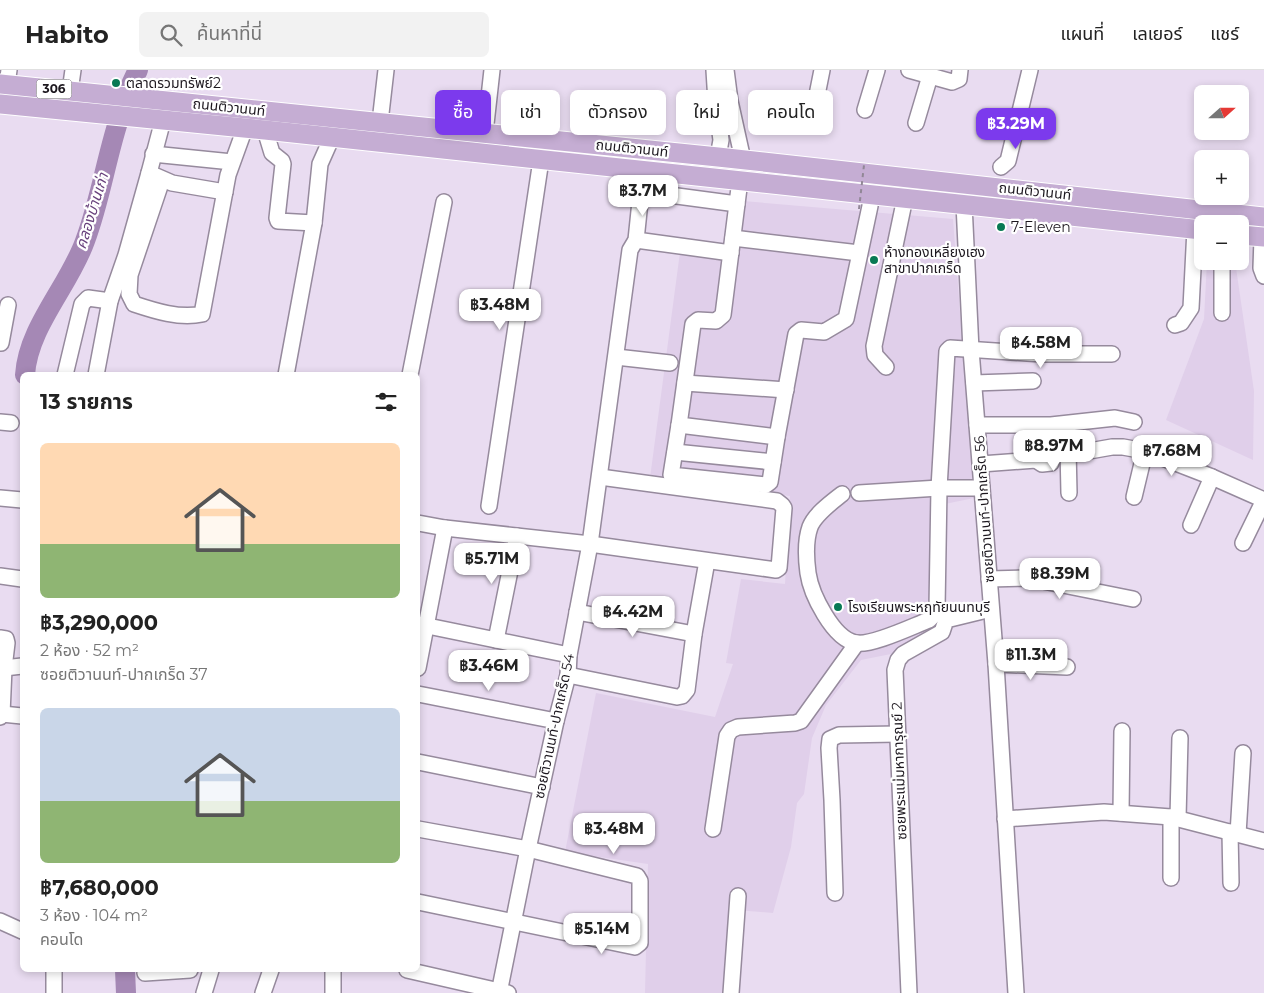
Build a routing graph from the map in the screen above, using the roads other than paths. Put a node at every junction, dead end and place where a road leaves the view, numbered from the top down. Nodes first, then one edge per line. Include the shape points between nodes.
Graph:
1 (73, 70) edge
2 (386, 70) edge
3 (492, 70) edge
4 (714, 70) edge
5 (726, 70) edge
6 (822, 70) edge
7 (877, 70) edge
8 (909, 70) edge
9 (960, 70) edge
10 (1030, 70) edge
11 (930, 76) junction
12 (5, 79) edge
13 (490, 90) edge
14 (818, 90) edge
15 (70, 91) junction
16 (0, 104) edge
17 (865, 110) dead end
18 (163, 120) junction
19 (380, 122) junction
20 (916, 123) dead end
21 (245, 128) junction
22 (435, 128) edge
23 (265, 130) junction
24 (491, 134) edge
25 (485, 135) edge
26 (332, 138) junction
27 (153, 154) junction
28 (482, 154) junction
29 (718, 157) junction
30 (541, 160) junction
31 (743, 160) junction
32 (232, 162) junction
33 (155, 176) junction
34 (740, 180) junction
35 (637, 183) junction
36 (997, 187) junction
37 (225, 192) junction
38 (905, 198) junction
39 (865, 201) junction
40 (444, 202) dead end
41 (737, 204) junction
42 (964, 204) junction
43 (1264, 217) edge
44 (314, 223) junction
45 (1194, 229) edge
46 (1249, 235) edge
47 (1263, 237) edge
48 (633, 245) junction
49 (732, 246) junction
50 (859, 254) junction
51 (1195, 270) edge
52 (1222, 270) edge
53 (1264, 276) edge
54 (110, 301) junction
55 (8, 305) dead end
56 (1222, 312) dead end
57 (1175, 325) dead end
58 (3, 344) edge
59 (971, 350) junction
60 (1112, 354) dead end
61 (616, 357) junction
62 (670, 363) dead end
63 (886, 367) dead end
64 (66, 372) edge
65 (97, 372) edge
66 (287, 372) edge
67 (411, 372) edge
68 (1032, 381) dead end
69 (685, 382) junction
70 (974, 384) junction
71 (786, 390) junction
72 (1134, 422) dead end
73 (679, 425) junction
74 (977, 425) junction
75 (777, 437) junction
76 (1145, 451) junction
77 (675, 452) junction
78 (1059, 456) junction
79 (772, 462) junction
80 (981, 464) junction
81 (1212, 476) junction
82 (600, 477) junction
83 (939, 488) junction
84 (982, 488) junction
85 (859, 493) dead end
86 (1069, 493) dead end
87 (842, 494) dead end
88 (1134, 497) dead end
89 (0, 498) edge
90 (20, 500) edge
91 (1264, 500) edge
92 (489, 506) dead end
93 (420, 523) edge
94 (1191, 525) dead end
95 (445, 528) junction
96 (517, 536) junction
97 (1243, 543) dead end
98 (590, 544) junction
99 (707, 561) junction
100 (0, 576) edge
101 (20, 579) edge
102 (989, 579) junction
103 (1133, 599) dead end
104 (991, 609) junction
105 (577, 612) junction
106 (422, 625) edge
107 (694, 634) junction
108 (0, 638) edge
109 (496, 640) junction
110 (857, 643) junction
111 (420, 646) edge
112 (569, 655) junction
113 (996, 664) junction
114 (20, 666) edge
115 (1067, 667) dead end
116 (4, 668) junction
117 (568, 675) junction
118 (420, 694) edge
119 (1, 715) edge
120 (20, 716) edge
121 (556, 721) junction
122 (1122, 731) dead end
123 (898, 734) junction
124 (1180, 738) dead end
125 (1243, 753) dead end
126 (420, 762) edge
127 (542, 787) junction
128 (1121, 813) junction
129 (1175, 818) junction
130 (1005, 819) junction
131 (420, 829) edge
132 (713, 829) dead end
133 (1234, 833) junction
134 (1264, 841) edge
135 (528, 849) junction
136 (1171, 878) dead end
137 (1231, 883) dead end
138 (836, 893) dead end
139 (738, 896) dead end
140 (420, 902) edge
141 (512, 920) junction
142 (0, 921) edge
143 (20, 930) edge
144 (54, 972) edge
145 (161, 972) edge
146 (210, 972) edge
147 (270, 972) edge
148 (333, 972) edge
149 (416, 972) edge
150 (146, 973) dead end
151 (502, 992) edge
152 (54, 993) edge
153 (204, 993) edge
154 (263, 993) edge
155 (334, 993) edge
156 (731, 993) edge
157 (909, 993) edge
158 (1016, 993) edge

1 - 15 street
2 - 19 street
3 - 13 street
4 - 29 street via 721,140
5 - 31 street
6 - 14 street
7 - 17 street
8 - 11 street
9 - 11 street via 959,79 952,82
10 - 36 street via 1008,161 1001,167
11 - 20 street
12 - 15 main road, ถนนติวานนท์ / 306
15 - 19 main road, ถนนติวานนท์ / 306
16 - 18 main road, ถนนติวานนท์ / 306
18 - 21 main road, ถนนติวานนท์ / 306
18 - 27 street
19 - 22 main road, ถนนติวานนท์ / 306
21 - 23 main road, ถนนติวานนท์ / 306
21 - 32 street
23 - 26 main road, ถนนติวานนท์ / 306
23 - 44 street via 272,153 283,164 278,222
24 - 29 main road, ถนนติวานนท์ / 306
25 - 28 main road
26 - 28 main road, ถนนติวานนท์ / 306
26 - 44 street via 320,164
27 - 32 street
27 - 33 street
28 - 30 main road, ถนนติวานนท์ / 306
29 - 31 main road, ถนนติวานนท์ / 306
30 - 35 main road, ถนนติวานนท์ / 306
30 - 92 street
31 - 36 main road, ถนนติวานนท์ / 306
32 - 37 street
33 - 37 street via 172,183
33 - 37 street via 129,282 129,294 134,304 152,310 190,316 202,314
33 - 54 street
34 - 35 main road, ถนนติวานนท์ / 306
34 - 39 main road, ถนนติวานนท์ / 306
34 - 41 street
35 - 41 street
35 - 48 street, ซอยติวานนท์-ปากเกร็ด 54
36 - 43 main road, ถนนติวานนท์ / 306
38 - 39 main road, ถนนติวานนท์ / 306
38 - 42 main road, ถนนติวานนท์ / 306
38 - 63 street via 874,346 875,355
39 - 50 street
40 - 67 street
41 - 49 street
42 - 45 main road, ถนนติวานนท์ / 306
42 - 59 street, ซอยติวานนท์-ปากเกร็ด 56
44 - 66 street
46 - 47 main road
47 - 53 street via 1261,268
48 - 49 street
48 - 61 street, ซอยติวานนท์-ปากเกร็ด 54
49 - 50 street
49 - 69 street via 723,315 716,321 698,320 693,324
50 - 71 street via 846,320 824,332 801,330 796,334
51 - 57 street via 1191,308 1181,323
52 - 56 street
54 - 64 street via 88,298 82,304
54 - 65 street
55 - 58 street
59 - 60 street
59 - 70 street, ซอยติวานนท์-ปากเกร็ด 56
59 - 83 street via 950,348 946,353
61 - 62 street
61 - 82 street, ซอยติวานนท์-ปากเกร็ด 54
68 - 70 street
69 - 71 street
69 - 73 street
70 - 74 street, ซอยติวานนท์-ปากเกร็ด 56
71 - 75 street
72 - 74 street via 1115,418 1051,425
73 - 75 street
73 - 77 street
74 - 80 street, ซอยติวานนท์-ปากเกร็ด 56
75 - 79 street
76 - 78 street via 1112,447
76 - 81 street
76 - 88 street
77 - 79 street
77 - 79 street via 671,475 764,485 770,482
78 - 80 street
78 - 86 street
80 - 84 street, ซอยติวานนท์-ปากเกร็ด 56
81 - 91 street
81 - 94 street
82 - 98 street, ซอยติวานนท์-ปากเกร็ด 54
82 - 99 street via 777,501 782,505 778,570
83 - 84 street
83 - 85 street
83 - 110 street via 937,608 934,615 929,620 877,640
84 - 102 street, ซอยติวานนท์-ปากเกร็ด 56
87 - 110 street via 810,525 808,574 817,600 831,624 845,639
89 - 90 street
91 - 97 street
93 - 95 street
95 - 96 street
95 - 106 street
96 - 98 street
96 - 109 street
98 - 99 street
98 - 105 street, ซอยติวานนท์-ปากเกร็ด 54
99 - 107 street
100 - 101 street
102 - 103 street via 1028,578
102 - 104 street, ซอยติวานนท์-ปากเกร็ด 56
104 - 113 street, ซอยติวานนท์-ปากเกร็ด 56
104 - 123 street, ซอยพระแม่มหาการุณย์ 2 via 946,620 942,632 898,660 895,670
105 - 107 street
105 - 112 street, ซอยติวานนท์-ปากเกร็ด 54
106 - 109 street
106 - 111 street
107 - 117 street via 687,690 677,698
108 - 116 street via 6,639 7,643
109 - 112 street
110 - 132 street via 802,721 731,730 727,736
112 - 117 street, ซอยติวานนท์-ปากเกร็ด 54
113 - 115 street
113 - 130 street, ซอยติวานนท์-ปากเกร็ด 56
114 - 116 street
116 - 119 street
117 - 121 street, ซอยติวานนท์-ปากเกร็ด 54
118 - 121 street
119 - 120 street
121 - 127 street, ซอยติวานนท์-ปากเกร็ด 54
122 - 128 street
123 - 138 street via 839,734 830,739
123 - 157 street, ซอยพระแม่มหาการุณย์ 2
124 - 129 street
125 - 133 street
126 - 127 street
127 - 135 street, ซอยติวานนท์-ปากเกร็ด 54
128 - 129 street
128 - 130 street
129 - 133 street
129 - 136 street
130 - 158 street, ซอยติวานนท์-ปากเกร็ด 56
131 - 135 street
133 - 134 street
133 - 137 street
135 - 141 street, ซอยติวานนท์-ปากเกร็ด 54
135 - 141 street via 639,877 640,943 635,947
139 - 156 street
140 - 141 street
141 - 151 street, ซอยติวานนท์-ปากเกร็ด 54
142 - 143 street
144 - 152 street
145 - 150 street
146 - 153 street
147 - 154 street
148 - 155 street
149 - 151 street

